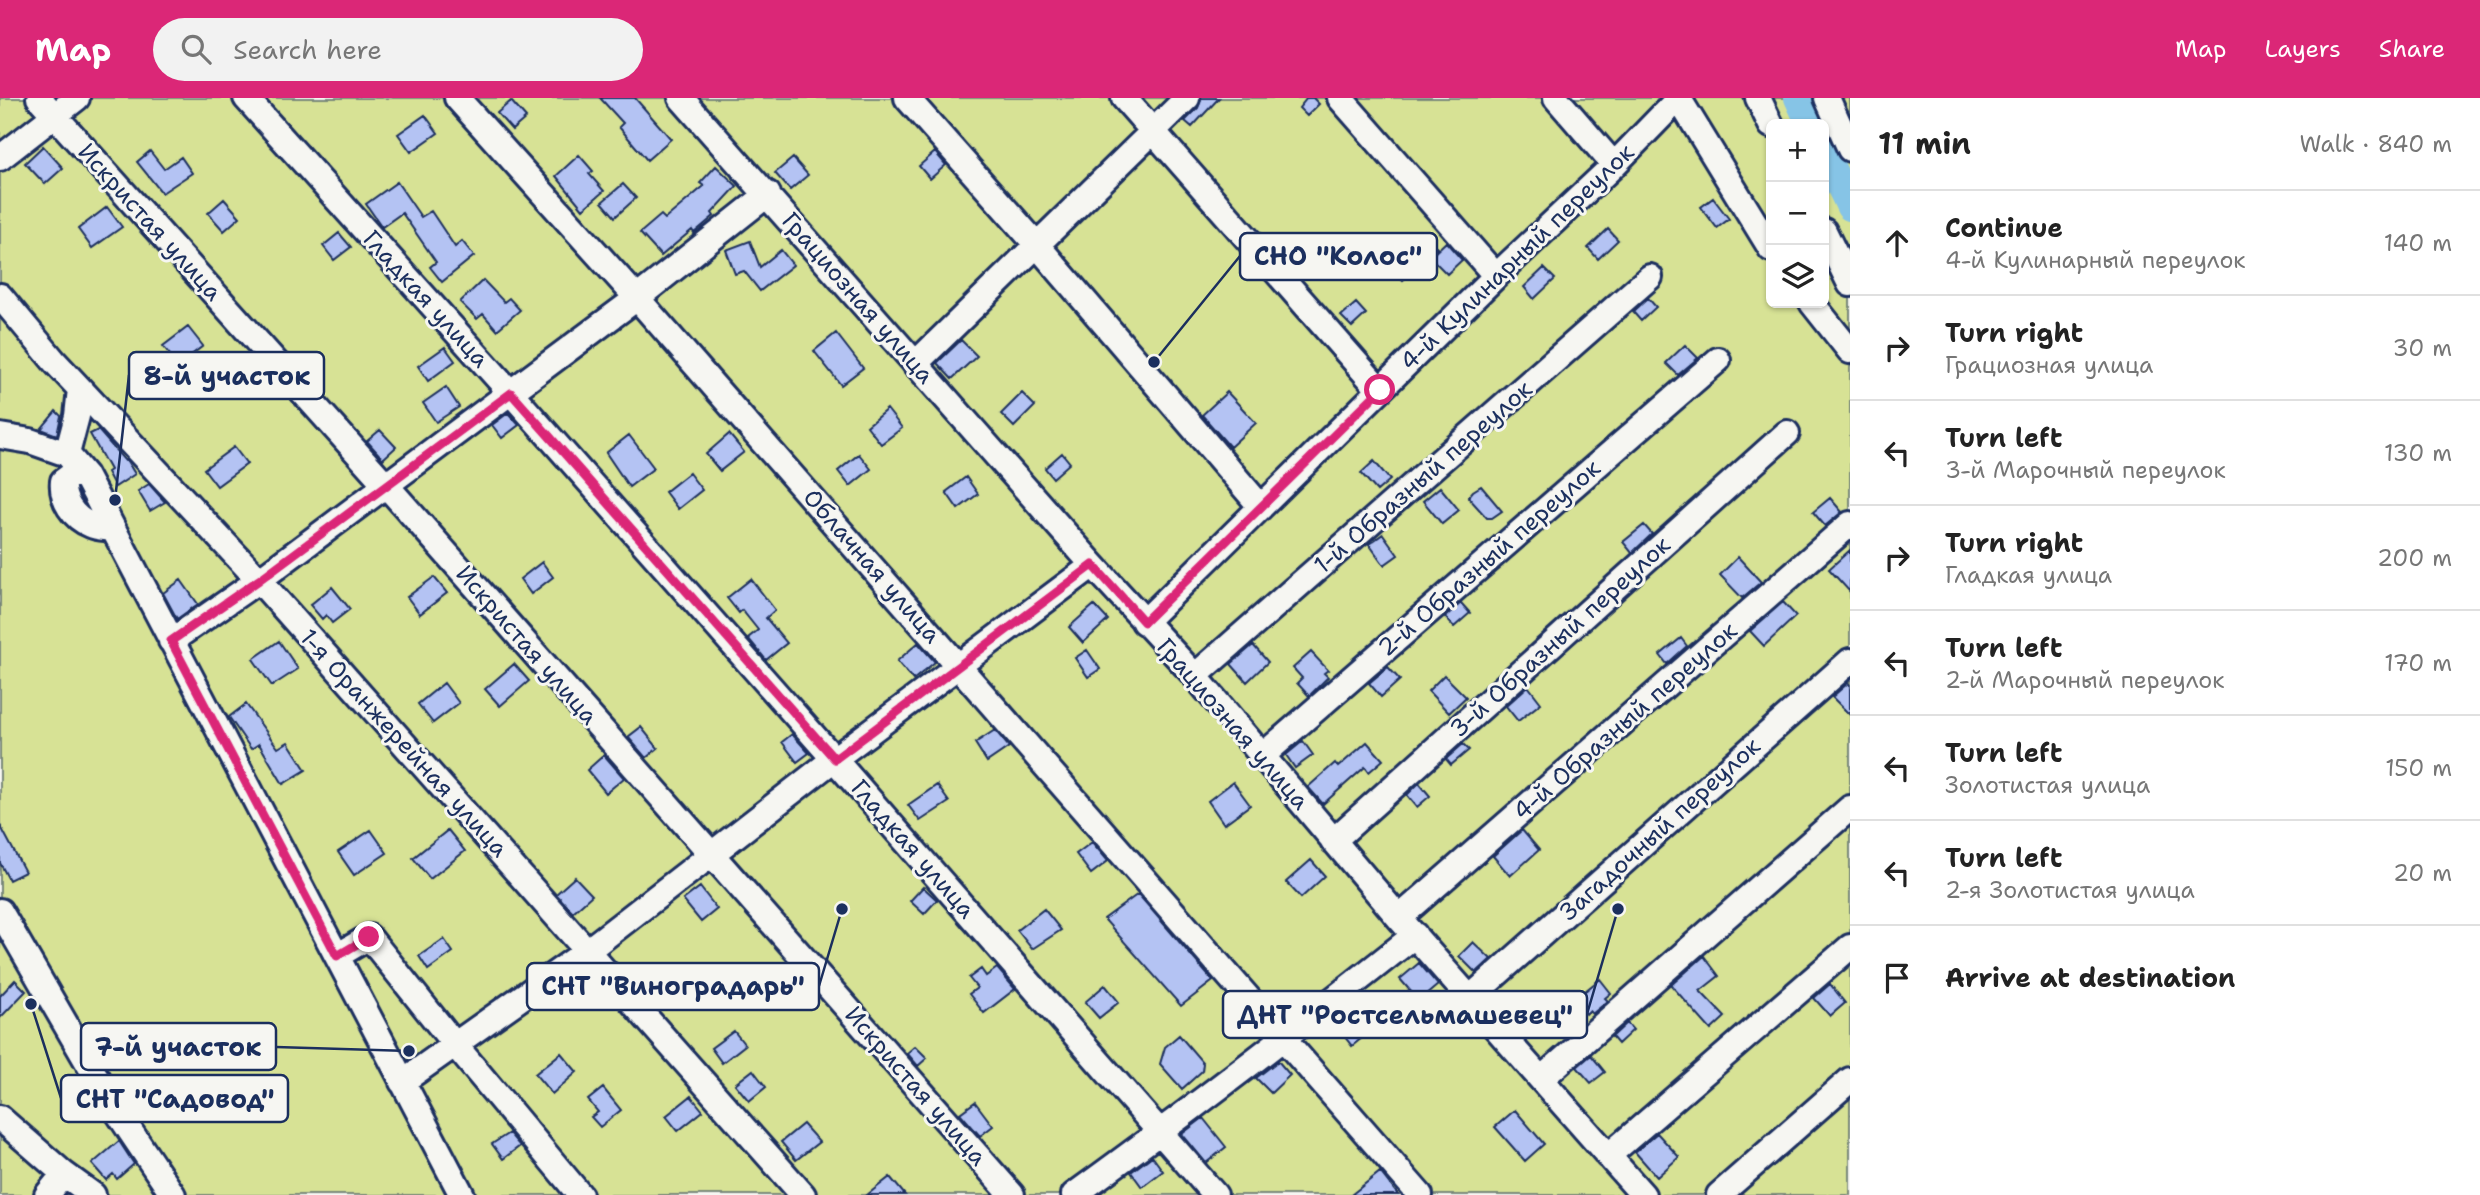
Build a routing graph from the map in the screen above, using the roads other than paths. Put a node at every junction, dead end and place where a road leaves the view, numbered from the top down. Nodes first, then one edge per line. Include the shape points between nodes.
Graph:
1 (78, 98) edge
2 (246, 98) edge
3 (457, 98) edge
4 (906, 98) edge
5 (1124, 98) edge
6 (1187, 98) edge
7 (1340, 98) edge
8 (1556, 98) edge
9 (1679, 98) edge
10 (1758, 98) edge
11 (1827, 98) edge
12 (694, 103) edge
13 (46, 106) edge
14 (1768, 119) edge
15 (1153, 131) junction
16 (1849, 145) edge
17 (0, 158) edge
18 (1614, 165) junction
19 (768, 194) junction
20 (1829, 241) edge
21 (1037, 245) junction
22 (1769, 245) edge
23 (1496, 276) junction
24 (1650, 277) dead end
25 (1850, 284) edge
26 (0, 296) edge
27 (637, 298) junction
28 (1816, 308) edge
29 (1850, 351) edge
30 (1718, 360) dead end
31 (915, 364) junction
32 (80, 389) junction
33 (1380, 390) junction
34 (511, 393) junction
35 (1787, 433) dead end
36 (0, 436) edge
37 (67, 454) junction
38 (386, 485) junction
39 (1261, 507) junction
40 (1850, 524) edge
41 (1093, 565) junction
42 (259, 580) junction
43 (1144, 622) junction
44 (171, 641) junction
45 (1850, 661) edge
46 (959, 666) junction
47 (1195, 676) junction
48 (1261, 757) junction
49 (835, 759) junction
50 (1850, 808) edge
51 (1334, 841) junction
52 (711, 854) junction
53 (0, 911) edge
54 (1407, 926) junction
55 (1850, 947) edge
56 (587, 951) junction
57 (337, 956) junction
58 (1471, 997) junction
59 (1285, 1038) junction
60 (456, 1046) junction
61 (1541, 1079) junction
62 (1850, 1080) edge
63 (402, 1082) junction
64 (0, 1118) edge
65 (1161, 1132) junction
66 (1608, 1157) junction
67 (64, 1174) junction
68 (47, 1195) edge
69 (93, 1195) edge
70 (173, 1195) edge
71 (461, 1195) edge
72 (580, 1195) edge
73 (803, 1195) edge
74 (1012, 1195) edge
75 (1074, 1195) edge
76 (1215, 1195) edge
77 (1420, 1195) edge
78 (1643, 1195) edge
79 (1719, 1195) edge

1 - 13 street
2 - 34 street, Гладкая улица
3 - 27 street, Облачная улица
4 - 21 street
5 - 15 street
6 - 15 street
7 - 23 street
8 - 18 street
9 - 18 street, 4-й Кулинарный переулок
9 - 22 street
10 - 14 street
11 - 16 street
12 - 19 street, Грациозная улица
13 - 17 street
13 - 38 street, Искристая улица
15 - 21 street
15 - 33 street
18 - 23 street, 4-й Кулинарный переулок
19 - 27 street
19 - 31 street, Грациозная улица
20 - 25 street
21 - 31 street
21 - 39 street
23 - 33 street, 4-й Кулинарный переулок
24 - 47 street, 1-й Образный переулок
26 - 32 street, 1-я Оранжерейная улица
27 - 34 street
27 - 46 street, Облачная улица
28 - 29 street
30 - 48 street, 2-й Образный переулок
31 - 41 street, Грациозная улица
32 - 37 street
32 - 42 street, 1-я Оранжерейная улица
33 - 39 street, 4-й Кулинарный переулок
34 - 38 street
34 - 49 street, Гладкая улица
35 - 51 street, 3-й Образный переулок
36 - 37 street
37 - 44 street via 85,475
38 - 42 street
38 - 52 street, Искристая улица
39 - 43 street, 4-й Кулинарный переулок
40 - 54 street, 4-й Образный переулок
41 - 43 street, Грациозная улица
41 - 46 street
42 - 44 street
42 - 56 street, 1-я Оранжерейная улица
43 - 47 street, Грациозная улица
44 - 57 street
45 - 58 street, Загадочный переулок
46 - 49 street
46 - 59 street, Облачная улица
47 - 48 street, Грациозная улица
48 - 51 street, Грациозная улица
49 - 52 street
49 - 65 street, Гладкая улица
50 - 61 street
51 - 54 street, Грациозная улица
52 - 56 street
52 - 74 street, Искристая улица
53 - 70 street via 110,1101
54 - 58 street, Грациозная улица
54 - 59 street, 4-й Образный переулок
55 - 66 street
56 - 60 street
56 - 73 street, 1-я Оранжерейная улица
57 - 60 street via 369,937
57 - 63 street
58 - 61 street, Грациозная улица
59 - 65 street, 4-й Образный переулок
59 - 77 street, Облачная улица
60 - 63 street
60 - 72 street
61 - 66 street, Грациозная улица
62 - 79 street
63 - 71 street
64 - 67 street
65 - 75 street, 4-й Образный переулок
65 - 76 street, Гладкая улица
66 - 78 street, Грациозная улица
67 - 68 street
67 - 69 street

